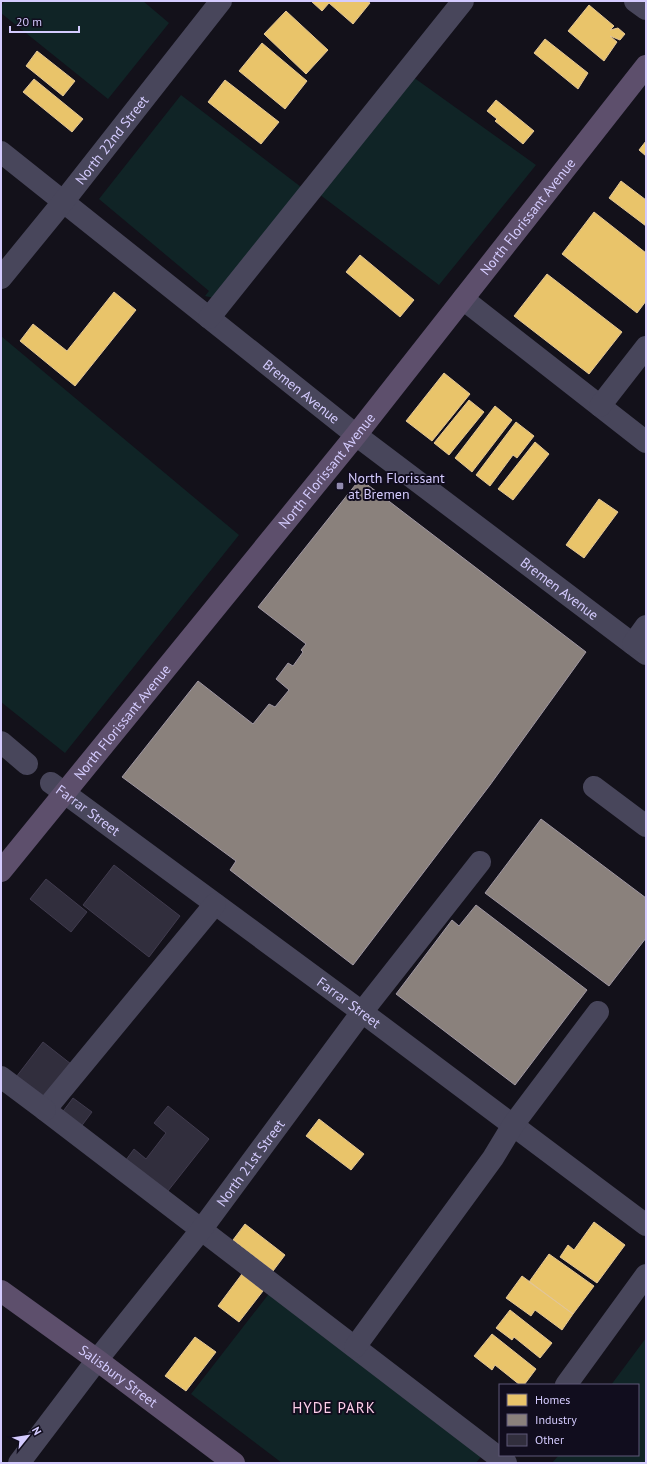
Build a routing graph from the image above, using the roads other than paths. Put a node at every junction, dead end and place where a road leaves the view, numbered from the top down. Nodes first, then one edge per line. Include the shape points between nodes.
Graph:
1 (221, 1) edge
2 (463, 1) edge
3 (635, 1) edge
4 (646, 9) edge
5 (646, 66) edge
6 (1, 152) edge
7 (63, 202) junction
8 (1, 278) edge
9 (463, 299) junction
10 (209, 318) junction
11 (646, 347) edge
12 (600, 406) junction
13 (356, 435) junction
14 (646, 442) edge
15 (646, 626) edge
16 (639, 649) edge
17 (1, 742) edge
18 (28, 764) dead end
19 (594, 787) dead end
20 (57, 788) junction
21 (646, 826) edge
22 (480, 862) dead end
23 (1, 871) edge
24 (215, 904) junction
25 (362, 1012) junction
26 (598, 1012) dead end
27 (1, 1078) edge
28 (45, 1110) junction
29 (513, 1125) junction
30 (646, 1225) edge
31 (201, 1230) junction
32 (646, 1275) edge
33 (1, 1291) edge
34 (355, 1347) junction
35 (97, 1360) junction
36 (567, 1384) edge
37 (19, 1463) edge
38 (234, 1463) edge
39 (508, 1463) edge

1 - 7 street, North 22nd Street
2 - 10 street
3 - 4 street
5 - 9 main road, North Florissant Avenue
6 - 7 street, Bremen Avenue
7 - 8 street, North 22nd Street
7 - 10 street, Bremen Avenue
9 - 12 street
9 - 13 main road, North Florissant Avenue
10 - 13 street, Bremen Avenue
11 - 12 street
12 - 14 street
13 - 16 street, Bremen Avenue
13 - 20 main road, North Florissant Avenue
15 - 16 street
17 - 18 street
19 - 21 street
20 - 23 main road, North Florissant Avenue
20 - 24 street, Farrar Street
22 - 25 street, North 21st Street
24 - 25 street, Farrar Street
24 - 28 street
25 - 29 street, Farrar Street
25 - 31 street, North 21st Street
26 - 29 street
27 - 28 street
28 - 31 street
29 - 30 street, Farrar Street
29 - 34 street via 493,1158
31 - 34 street
31 - 35 street, North 21st Street
32 - 36 street
33 - 35 main road, Salisbury Street
34 - 39 street
35 - 37 street, North 21st Street
35 - 38 main road, Salisbury Street

